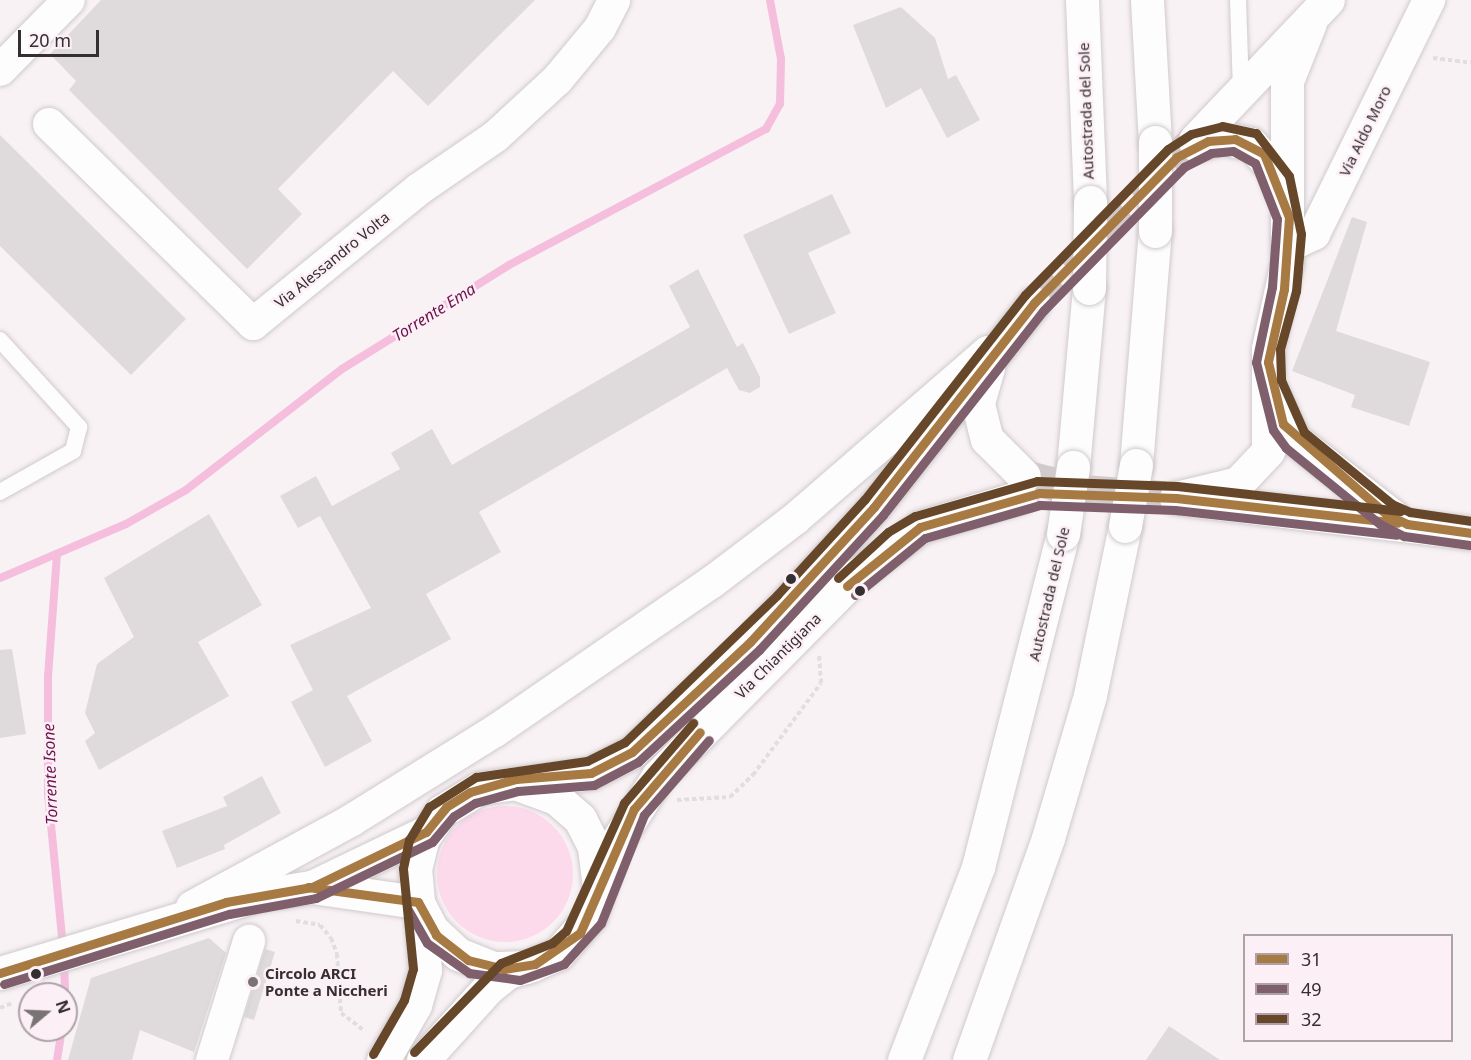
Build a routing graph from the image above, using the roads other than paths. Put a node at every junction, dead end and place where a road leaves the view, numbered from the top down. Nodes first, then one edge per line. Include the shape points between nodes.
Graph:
1 (69, 0) edge
2 (614, 0) edge
3 (1082, 0) edge
4 (1147, 0) edge
5 (1238, 0) edge
6 (1429, 0) edge
7 (1319, 11) edge
8 (0, 70) edge
9 (1242, 93) junction
10 (49, 124) dead end
11 (1288, 225) junction
12 (1034, 303) tunnel mouth
13 (0, 340) edge
14 (997, 347) junction
15 (1269, 383) junction
16 (0, 492) edge
17 (1407, 524) junction
18 (1471, 533) edge
19 (495, 731) junction
20 (478, 789) junction
21 (426, 832) junction
22 (312, 887) junction
23 (599, 888) junction
24 (419, 904) junction
25 (170, 920) junction
26 (249, 941) dead end
27 (535, 964) junction
28 (0, 973) edge
29 (387, 1053) edge
30 (212, 1060) edge
31 (423, 1060) edge
32 (904, 1060) edge
33 (969, 1060) edge

1 - 8 street
2 - 10 street, Via Alessandro Volta via 600,28 557,80 505,128 253,324
3 - 32 main road, Autostrada del Sole, bridge via 1090,202 1089,288 1063,534 978,867
4 - 33 main road, bridge via 1155,142 1155,231 1136,465 1077,739 1048,838
5 - 9 lane
6 - 11 street, Via Aldo Moro via 1314,234 1299,241
7 - 9 main road
7 - 11 main road via 1287,81
9 - 11 main road via 1196,142 1222,138 1251,144 1272,167
11 - 15 main road via 1284,289 1268,348
12 - 14 main road, Via Chiantigiana
13 - 16 lane via 79,427 73,451
14 - 19 street via 786,526
14 - 20 main road, Via Chiantigiana via 874,507 750,642 632,752 591,772
14 - 23 main road, Via Chiantigiana via 979,387 981,421 1022,487 920,527 857,575 658,776 623,828
15 - 17 main road via 1293,439 1367,501
15 - 17 main road via 1271,438 1261,464 1225,489 1176,498
17 - 18 main road
19 - 20 street via 476,760
19 - 25 street via 352,820
20 - 21 main road, Via Chiantigiana via 446,807
20 - 23 main road, Via Chiantigiana via 522,785 562,802 591,837
21 - 22 main road, Via Chiantigiana
21 - 24 main road, Via Chiantigiana via 415,864
22 - 24 main road, Via Chiantigiana
22 - 25 main road, Via Chiantigiana via 244,898
23 - 27 main road, Via Chiantigiana via 576,938
24 - 27 main road, Via Chiantigiana via 436,935 468,960 504,969
24 - 29 main road via 425,970 415,1005
25 - 28 main road, Via Chiantigiana via 44,963
26 - 30 street
27 - 31 main road via 508,972 488,988

